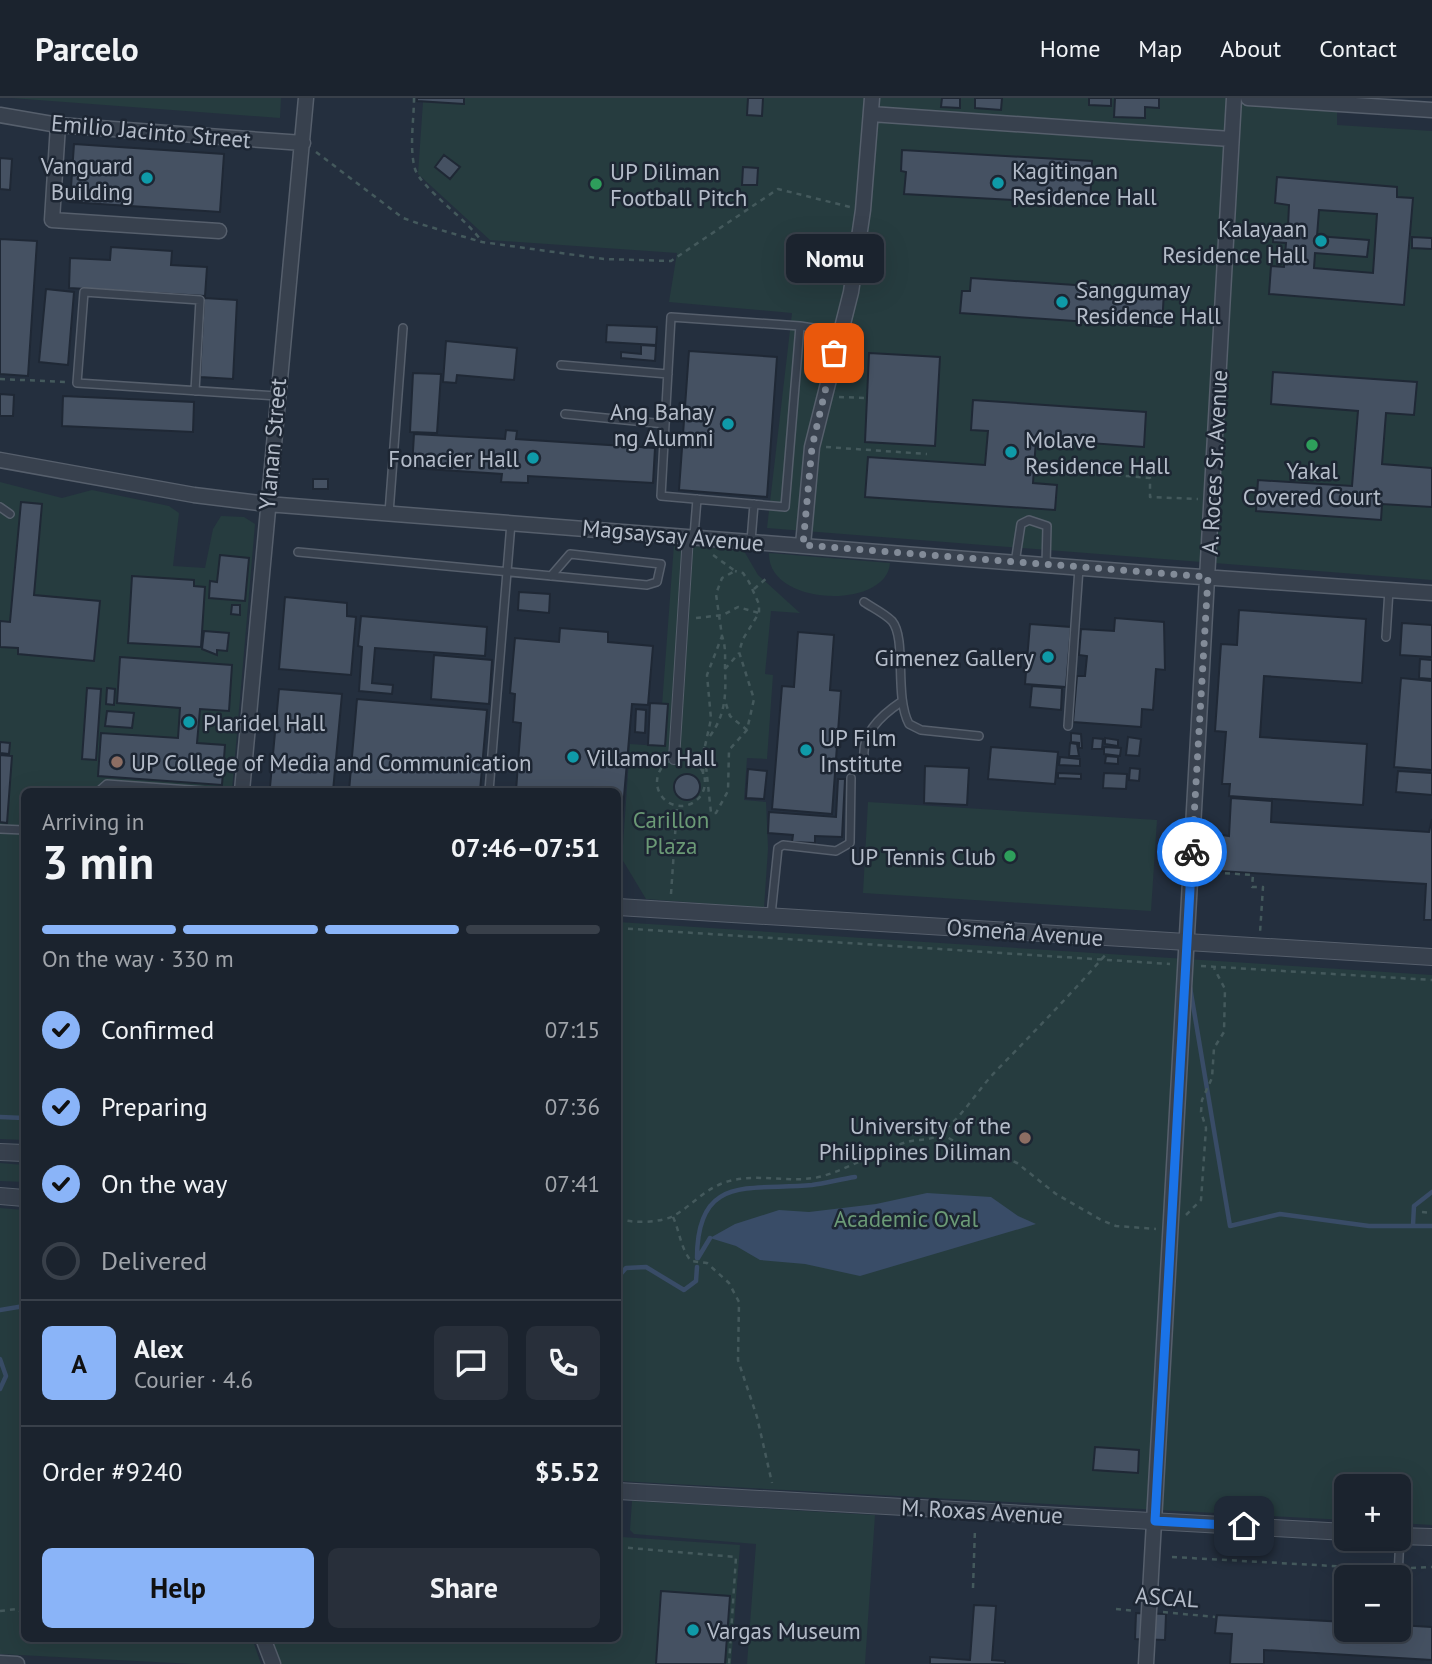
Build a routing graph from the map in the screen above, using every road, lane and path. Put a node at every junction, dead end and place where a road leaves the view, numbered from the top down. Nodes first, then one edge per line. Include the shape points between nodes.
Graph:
1 (306, 98) edge
2 (414, 98) edge
3 (872, 98) edge
4 (1234, 98) edge
5 (1248, 98) edge
6 (1432, 110) edge
7 (871, 114) junction
8 (0, 115) edge
9 (58, 125) junction
10 (1231, 139) junction
11 (303, 143) junction
12 (863, 210) junction
13 (219, 231) dead end
14 (482, 242) junction
15 (800, 326) junction
16 (402, 327) dead end
17 (839, 332) junction
18 (561, 365) dead end
19 (668, 374) junction
20 (0, 379) edge
21 (77, 383) junction
22 (195, 391) junction
23 (277, 396) junction
24 (824, 396) junction
25 (867, 398) dead end
26 (565, 414) dead end
27 (665, 424) junction
28 (812, 447) junction
29 (928, 454) dead end
30 (0, 460) edge
31 (1056, 470) dead end
32 (697, 499) junction
33 (1212, 499) junction
34 (267, 504) junction
35 (754, 504) junction
36 (0, 507) edge
37 (389, 513) junction
38 (10, 514) dead end
39 (511, 522) junction
40 (691, 536) junction
41 (751, 541) junction
42 (803, 545) junction
43 (298, 552) dead end
44 (712, 554) dead end
45 (1015, 563) junction
46 (1046, 565) junction
47 (1079, 568) junction
48 (735, 571) junction
49 (507, 572) junction
50 (551, 576) junction
51 (768, 577) dead end
52 (1208, 577) junction
53 (754, 589) junction
54 (1389, 590) junction
55 (1432, 593) edge
56 (864, 602) dead end
57 (759, 613) junction
58 (720, 615) junction
59 (682, 616) junction
60 (722, 636) junction
61 (1386, 637) dead end
62 (740, 653) junction
63 (725, 669) junction
64 (726, 701) junction
65 (901, 702) junction
66 (1068, 726) dead end
67 (747, 730) junction
68 (979, 736) dead end
69 (708, 738) junction
70 (704, 747) junction
71 (864, 756) dead end
72 (674, 759) junction
73 (704, 774) junction
74 (851, 778) dead end
75 (102, 788) edge
76 (163, 788) edge
77 (242, 788) edge
78 (489, 788) edge
79 (677, 806) junction
80 (0, 829) edge
81 (21, 830) edge
82 (1191, 871) junction
83 (621, 907) edge
84 (670, 910) junction
85 (771, 916) junction
86 (621, 928) edge
87 (1121, 938) junction
88 (1188, 942) junction
89 (1259, 946) junction
90 (1432, 957) edge
91 (1101, 959) junction
92 (1186, 965) junction
93 (1214, 967) junction
94 (1432, 981) edge
95 (1191, 1111) dead end
96 (1201, 1112) junction
97 (940, 1133) junction
98 (0, 1152) edge
99 (21, 1153) edge
100 (0, 1196) edge
101 (21, 1198) edge
102 (1422, 1212) dead end
103 (1432, 1213) edge
104 (673, 1217) junction
105 (1184, 1217) dead end
106 (621, 1219) edge
107 (1162, 1230) dead end
108 (772, 1483) dead end
109 (621, 1491) edge
110 (976, 1511) junction
111 (1155, 1521) junction
112 (1334, 1531) edge
113 (1411, 1536) edge
114 (1432, 1537) edge
115 (621, 1546) edge
116 (1172, 1557) dead end
117 (1334, 1566) edge
118 (1432, 1567) edge
119 (1411, 1571) edge
120 (973, 1588) dead end
121 (1116, 1609) dead end
122 (0, 1611) edge
123 (21, 1612) edge
124 (1149, 1612) junction
125 (1215, 1617) dead end
126 (265, 1642) edge
127 (0, 1663) edge
128 (18, 1664) edge
129 (273, 1664) edge
130 (729, 1664) edge
131 (1146, 1664) edge

1 - 11 street, Ylanan Street
2 - 14 path via 413,159 418,176
3 - 7 street
4 - 10 street, A. Roces Sr. Avenue
5 - 6 street
7 - 10 street
7 - 12 street
8 - 9 street, Emilio Jacinto Street
9 - 11 street, Emilio Jacinto Street
9 - 13 street via 52,220
10 - 33 street, A. Roces Sr. Avenue
11 - 14 path via 403,218
11 - 23 street, Ylanan Street
12 - 14 path via 778,189 671,261 604,259
12 - 17 street via 851,292
15 - 17 lane
15 - 19 lane via 671,317
15 - 35 lane via 785,507
16 - 37 lane
17 - 24 street
18 - 19 lane
19 - 27 lane
20 - 21 path
21 - 22 lane
21 - 22 lane via 84,292 200,300
22 - 23 lane
23 - 34 street, Ylanan Street
24 - 25 path
24 - 28 street
26 - 27 lane
27 - 32 lane via 661,496
28 - 29 path
28 - 42 street
30 - 34 street, Magsaysay Avenue
31 - 33 path via 1150,478 1150,497
32 - 35 lane
32 - 40 lane
33 - 52 street, A. Roces Sr. Avenue
34 - 37 street, Magsaysay Avenue
34 - 77 street, Ylanan Street
35 - 41 lane
36 - 38 lane
37 - 39 street, Magsaysay Avenue
39 - 40 street, Magsaysay Avenue
39 - 49 lane
40 - 41 street, Magsaysay Avenue
40 - 59 street
41 - 42 street, Magsaysay Avenue
42 - 45 street, Magsaysay Avenue
43 - 49 lane
44 - 48 path
45 - 46 street, Magsaysay Avenue
45 - 46 lane via 1017,534 1029,520 1047,526
46 - 47 street, Magsaysay Avenue
47 - 52 street, Magsaysay Avenue
47 - 66 lane
48 - 53 path via 743,573
48 - 58 path via 727,573 719,585
49 - 50 lane
49 - 78 lane
50 - 50 lane via 647,586 657,582 661,564 570,554
51 - 53 path
52 - 54 street, Magsaysay Avenue
52 - 82 street, A. Roces Sr. Avenue
53 - 57 path
54 - 55 street, Magsaysay Avenue
54 - 61 lane
56 - 65 lane via 897,630
57 - 58 path via 738,607
57 - 62 path
58 - 59 path
58 - 60 path
59 - 72 street
60 - 63 path
60 - 69 path via 706,676 711,699
62 - 63 path
62 - 67 path via 754,699
63 - 64 path
64 - 67 path via 730,716
64 - 69 path via 722,718
65 - 68 lane via 909,724 921,730
65 - 71 lane via 873,727 864,744
67 - 70 path via 729,750 727,791 716,813 711,813
69 - 70 path
70 - 73 path
72 - 73 path via 694,762
72 - 79 path via 660,770 657,785 663,799
73 - 79 path via 704,788 697,800
74 - 85 lane via 850,843 836,851 778,848
75 - 76 lane via 107,784
79 - 84 path
80 - 81 lane
82 - 88 street, A. Roces Sr. Avenue
82 - 89 path via 1253,875 1252,887 1263,887
83 - 84 street, Osmeña Avenue
84 - 85 street, Osmeña Avenue
85 - 87 street, Osmeña Avenue
86 - 91 path
87 - 88 street, Osmeña Avenue
87 - 91 path
88 - 89 street, Osmeña Avenue
88 - 92 street, A. Roces Sr. Avenue
89 - 90 street, Osmeña Avenue
91 - 92 path
91 - 97 path
92 - 93 path
92 - 111 street, A. Roces Sr. Avenue
93 - 94 path
93 - 96 path via 1225,989 1224,1032 1214,1048 1212,1078
95 - 96 path
96 - 105 path via 1206,1128 1201,1200
97 - 104 path via 818,1177 752,1177 723,1183
97 - 107 path via 971,1151 1017,1163 1056,1194 1101,1220
98 - 99 street
100 - 101 street
102 - 103 path
104 - 106 path
104 - 108 path via 682,1250 691,1261 707,1263 729,1283 739,1302 738,1360
109 - 110 street, M. Roxas Avenue
110 - 111 street, M. Roxas Avenue
110 - 120 path
111 - 112 street, M. Roxas Avenue
111 - 124 street, A. Roces Sr. Avenue
113 - 114 street
115 - 130 path via 736,1557
116 - 117 path
118 - 119 path
121 - 124 path, ASCAL
122 - 123 path
124 - 125 path, ASCAL
124 - 131 street, A. Roces Sr. Avenue
126 - 129 street
127 - 128 street

